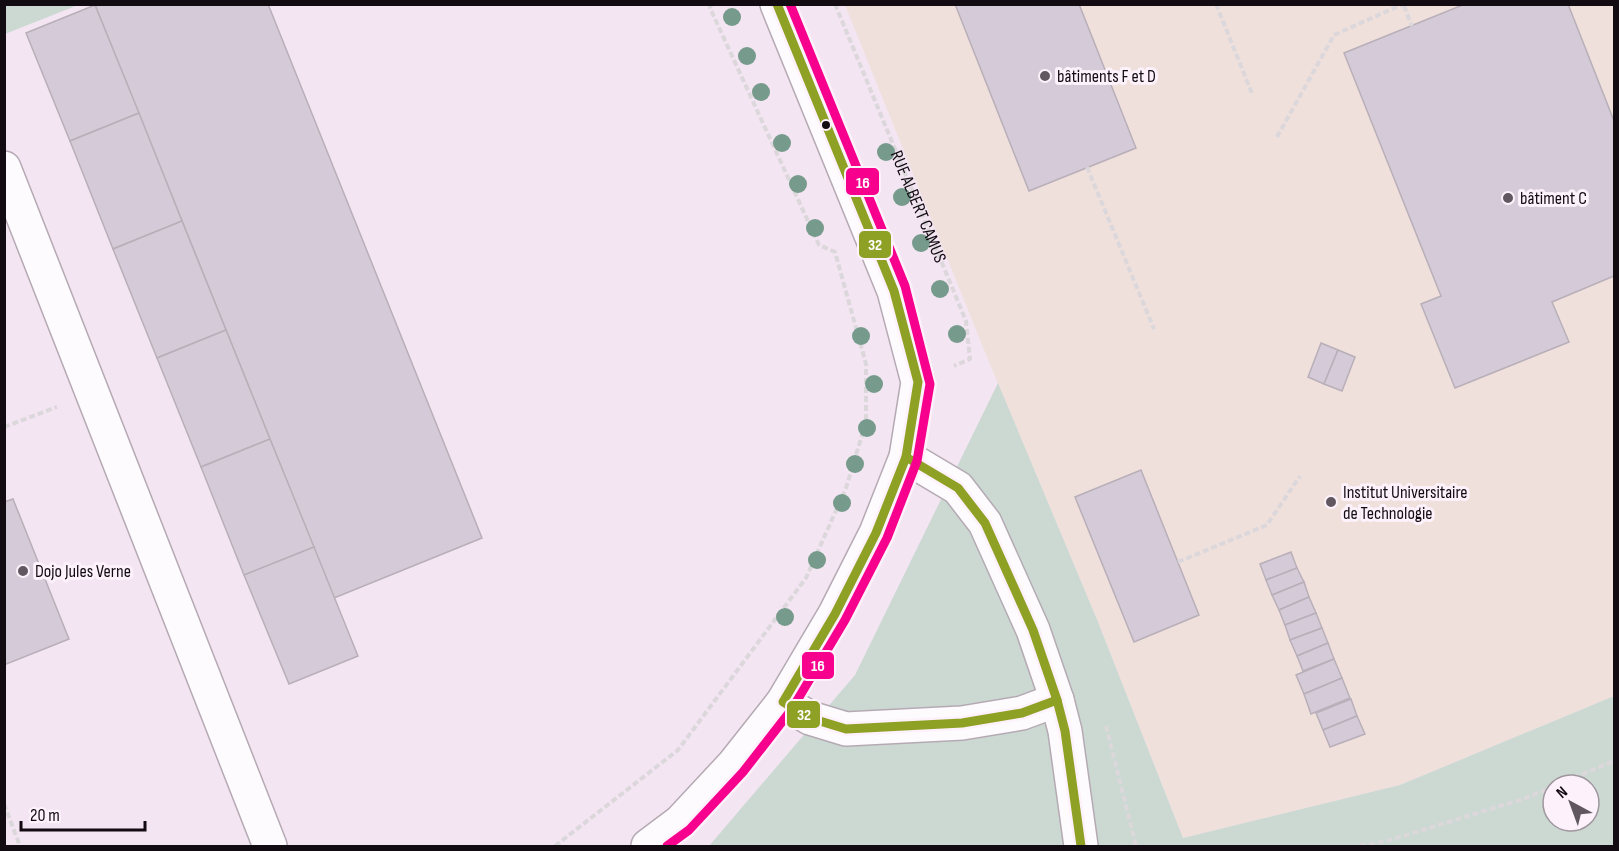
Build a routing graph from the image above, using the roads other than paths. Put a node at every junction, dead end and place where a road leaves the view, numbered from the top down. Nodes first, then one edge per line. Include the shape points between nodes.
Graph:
1 (777, 4) edge
2 (4, 168) edge
3 (906, 457) junction
4 (1057, 700) junction
5 (783, 702) junction
6 (270, 846) edge
7 (648, 846) edge
8 (1081, 846) edge

1 - 3 street via 894,291 918,381
2 - 6 street
3 - 4 street via 958,488 985,523 1033,630
3 - 5 street via 876,532 836,614
4 - 5 street via 1022,713 962,723 846,729 810,718
4 - 8 street
5 - 7 street via 734,764 687,814

